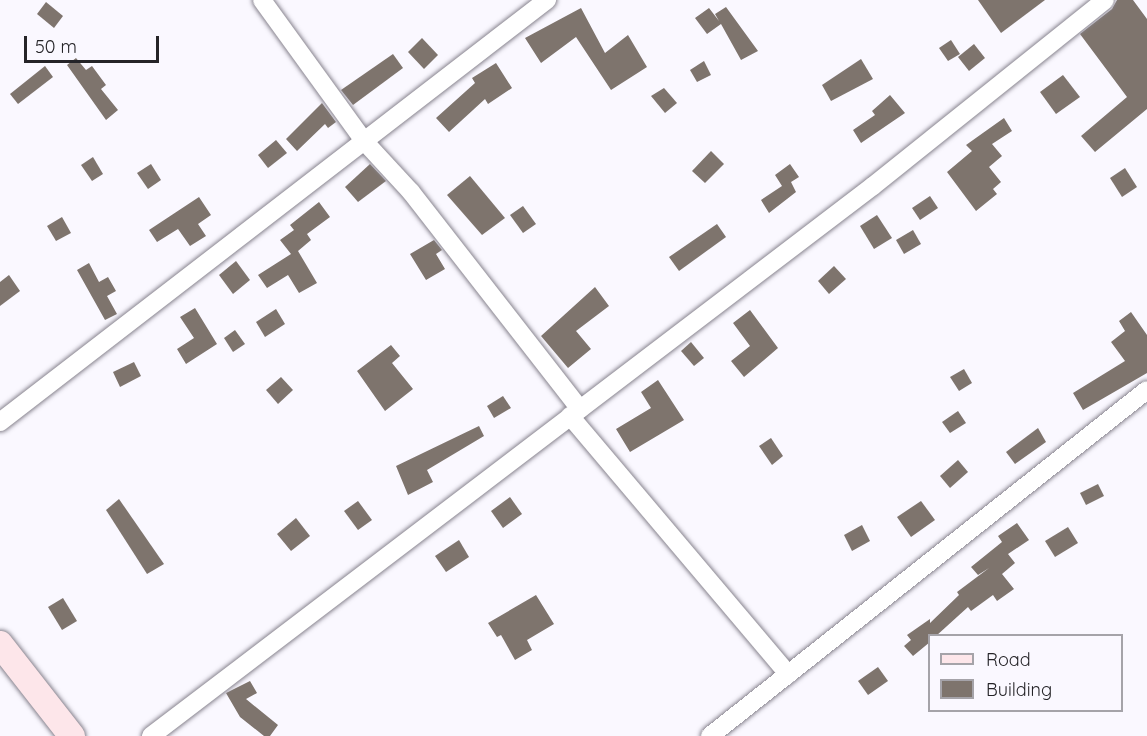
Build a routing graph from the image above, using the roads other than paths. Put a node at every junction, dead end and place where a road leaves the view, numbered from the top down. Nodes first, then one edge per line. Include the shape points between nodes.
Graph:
1 (262, 0) edge
2 (547, 0) edge
3 (1105, 0) edge
4 (364, 141) junction
5 (1147, 390) edge
6 (575, 412) junction
7 (0, 422) edge
8 (0, 644) edge
9 (788, 674) junction
10 (72, 736) edge
11 (152, 736) edge
12 (710, 736) edge

1 - 4 street
2 - 4 street
3 - 6 street via 873,186
4 - 6 street via 411,192
4 - 7 street
5 - 9 street
6 - 9 street
6 - 11 street
8 - 10 main road
9 - 12 street

